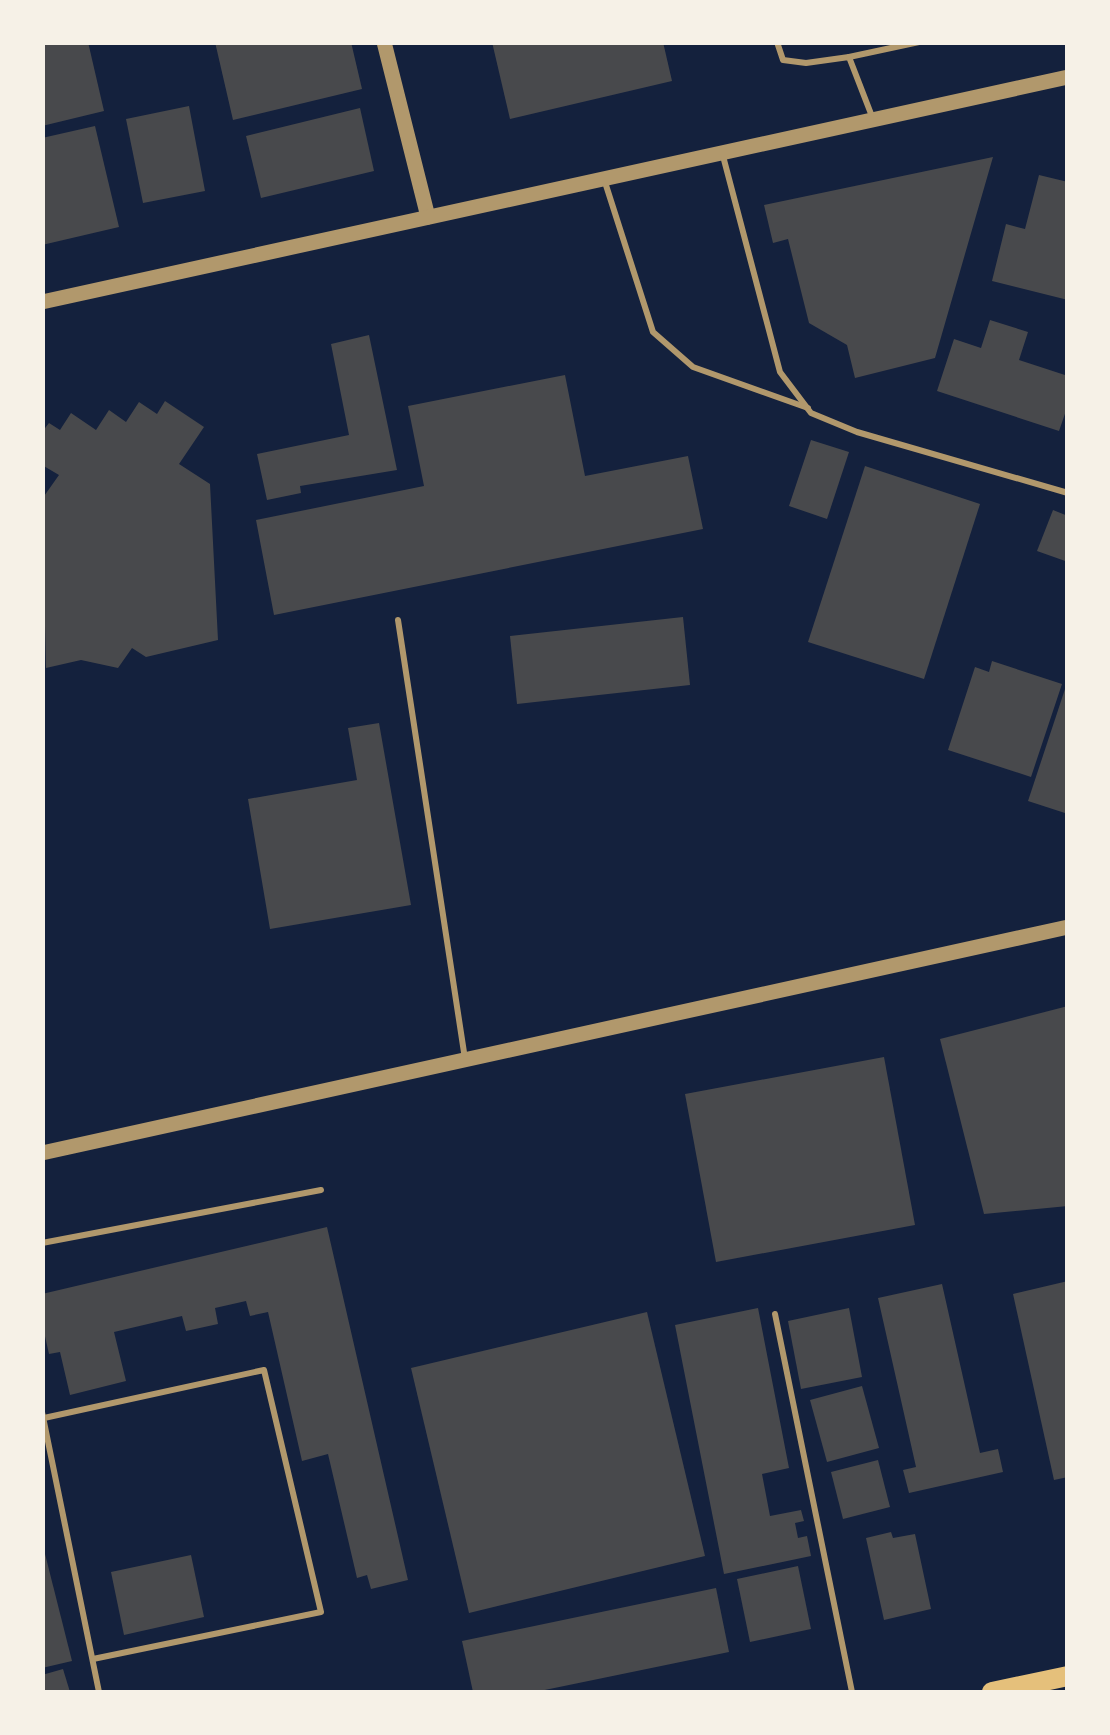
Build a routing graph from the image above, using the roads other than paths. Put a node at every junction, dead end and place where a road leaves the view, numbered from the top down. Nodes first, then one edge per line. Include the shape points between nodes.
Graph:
1 (384, 42) edge
2 (778, 42) edge
3 (919, 42) edge
4 (849, 58) junction
5 (1068, 77) edge
6 (874, 120) junction
7 (722, 153) junction
8 (604, 179) junction
9 (428, 218) junction
10 (42, 302) edge
11 (809, 409) junction
12 (1068, 493) edge
13 (398, 620) dead end
14 (1068, 927) edge
15 (465, 1060) junction
16 (42, 1153) edge
17 (321, 1190) dead end
18 (42, 1244) edge
19 (775, 1314) dead end
20 (43, 1415) edge
21 (46, 1443) edge
22 (93, 1658) junction
23 (1068, 1676) edge
24 (99, 1692) edge
25 (852, 1692) edge
26 (992, 1692) edge

1 - 9 street
2 - 4 lane via 783,60
3 - 4 lane
4 - 6 lane
5 - 6 street
6 - 7 street
7 - 8 street
7 - 11 lane via 780,372
8 - 9 street
8 - 11 lane via 653,332 693,367
9 - 10 street
11 - 12 lane via 857,432
13 - 15 lane
14 - 15 street
15 - 16 street
17 - 18 lane
19 - 25 lane
20 - 21 lane
20 - 22 lane via 264,1370 322,1612
21 - 22 lane
22 - 24 lane
23 - 26 main road

